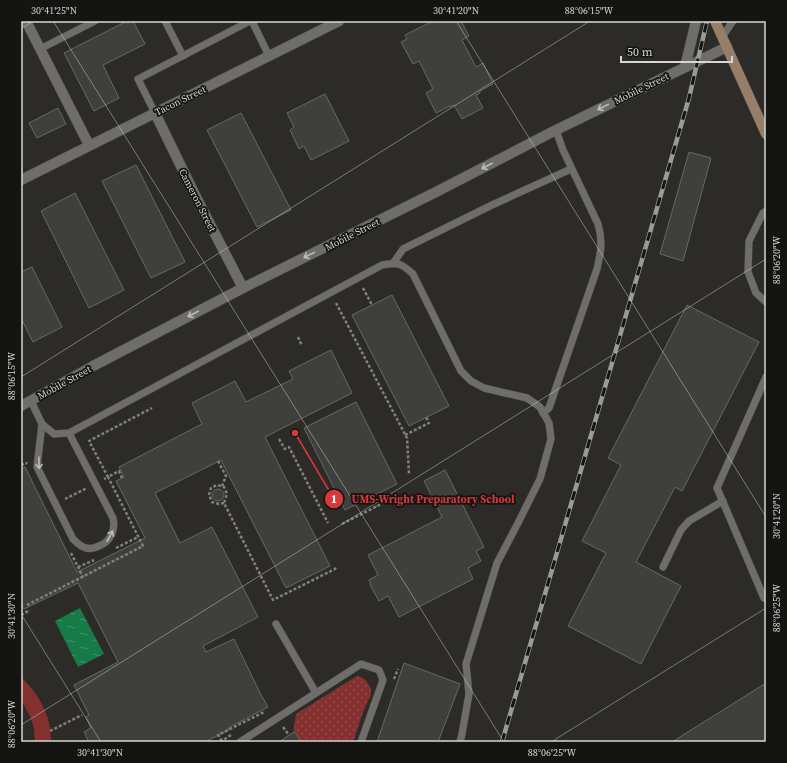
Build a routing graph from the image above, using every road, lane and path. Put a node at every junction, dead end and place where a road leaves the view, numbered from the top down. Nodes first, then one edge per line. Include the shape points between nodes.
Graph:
1 (26, 21) edge
2 (95, 21) edge
3 (165, 21) edge
4 (251, 21) edge
5 (339, 21) edge
6 (696, 21) edge
7 (715, 21) edge
8 (733, 21) edge
9 (722, 36) junction
10 (727, 47) junction
11 (40, 49) junction
12 (183, 56) junction
13 (269, 56) junction
14 (685, 67) junction
15 (155, 113) junction
16 (765, 127) edge
17 (556, 130) junction
18 (90, 145) junction
19 (571, 168) junction
20 (21, 180) edge
21 (766, 211) edge
22 (394, 262) junction
23 (243, 288) junction
24 (363, 288) dead end
25 (766, 302) edge
26 (336, 303) dead end
27 (372, 305) dead end
28 (298, 337) dead end
29 (302, 346) dead end
30 (766, 376) edge
31 (31, 401) junction
32 (21, 406) edge
33 (152, 408) dead end
34 (543, 413) junction
35 (426, 417) dead end
36 (42, 424) junction
37 (69, 433) junction
38 (406, 435) junction
39 (279, 439) dead end
40 (218, 461) dead end
41 (26, 462) dead end
42 (21, 465) edge
43 (409, 474) dead end
44 (108, 477) junction
45 (122, 478) dead end
46 (95, 484) junction
47 (222, 486) junction
48 (397, 496) dead end
49 (371, 497) dead end
50 (723, 501) junction
51 (224, 503) junction
52 (56, 504) junction
53 (376, 507) junction
54 (328, 523) dead end
55 (342, 524) dead end
56 (663, 566) dead end
57 (336, 567) dead end
58 (766, 599) edge
59 (27, 605) dead end
60 (30, 610) dead end
61 (21, 615) edge
62 (276, 624) dead end
63 (316, 693) junction
64 (265, 712) dead end
65 (82, 715) dead end
66 (282, 724) dead end
67 (50, 731) dead end
68 (289, 735) dead end
69 (222, 741) dead end
70 (240, 742) edge
71 (361, 742) edge
72 (460, 742) edge

1 - 11 street
2 - 11 lane
3 - 12 lane
4 - 12 lane
4 - 13 lane
5 - 13 street, Tacon Street
6 - 14 street
7 - 9 main road
8 - 9 lane
9 - 10 main road
10 - 14 street, Mobile Street
10 - 16 main road
11 - 18 street
12 - 15 lane via 138,78
13 - 15 street, Tacon Street
14 -> 17 street, Mobile Street
15 - 18 street, Tacon Street
15 - 23 street, Cameron Street
17 - 19 lane
17 -> 23 street, Mobile Street
18 - 20 street, Tacon Street
19 - 22 lane via 403,249
19 - 34 lane via 602,236 597,268 549,408
21 - 25 lane via 749,241 748,272 756,293
22 - 34 lane via 404,265 413,274 461,371 471,381 484,388 527,398 540,407
22 - 37 lane via 382,265
23 -> 31 street, Mobile Street
24 - 27 path
26 - 38 path
28 - 29 path
30 - 50 lane via 717,488
31 - 32 street, Mobile Street
31 - 36 lane
33 - 44 path via 89,441
34 - 72 lane via 549,423 551,440 547,456 540,479 497,563 466,664 469,694
35 - 38 path via 429,423
36 - 37 lane via 54,434
36 -> 52 lane via 37,466
37 - 46 lane
38 - 43 path
39 - 54 path via 285,449 289,447
40 - 47 path via 226,476
41 - 42 path
44 - 45 path via 119,471
44 - 46 path
44 - 59 path via 143,546
46 - 52 path
52 -> 46 lane via 77,544 88,549 104,544 111,536 114,522
47 - 51 path via 227,494
47 - 51 path via 211,488 209,494 212,502
48 - 53 path
49 - 53 path
50 - 56 lane via 689,521 681,530
50 - 58 lane
51 - 57 path via 273,600
53 - 55 path
60 - 61 path
62 - 63 lane
63 - 70 lane
63 - 71 lane via 361,664 378,670 383,680
64 - 69 path via 218,735
65 - 67 path
66 - 68 path

